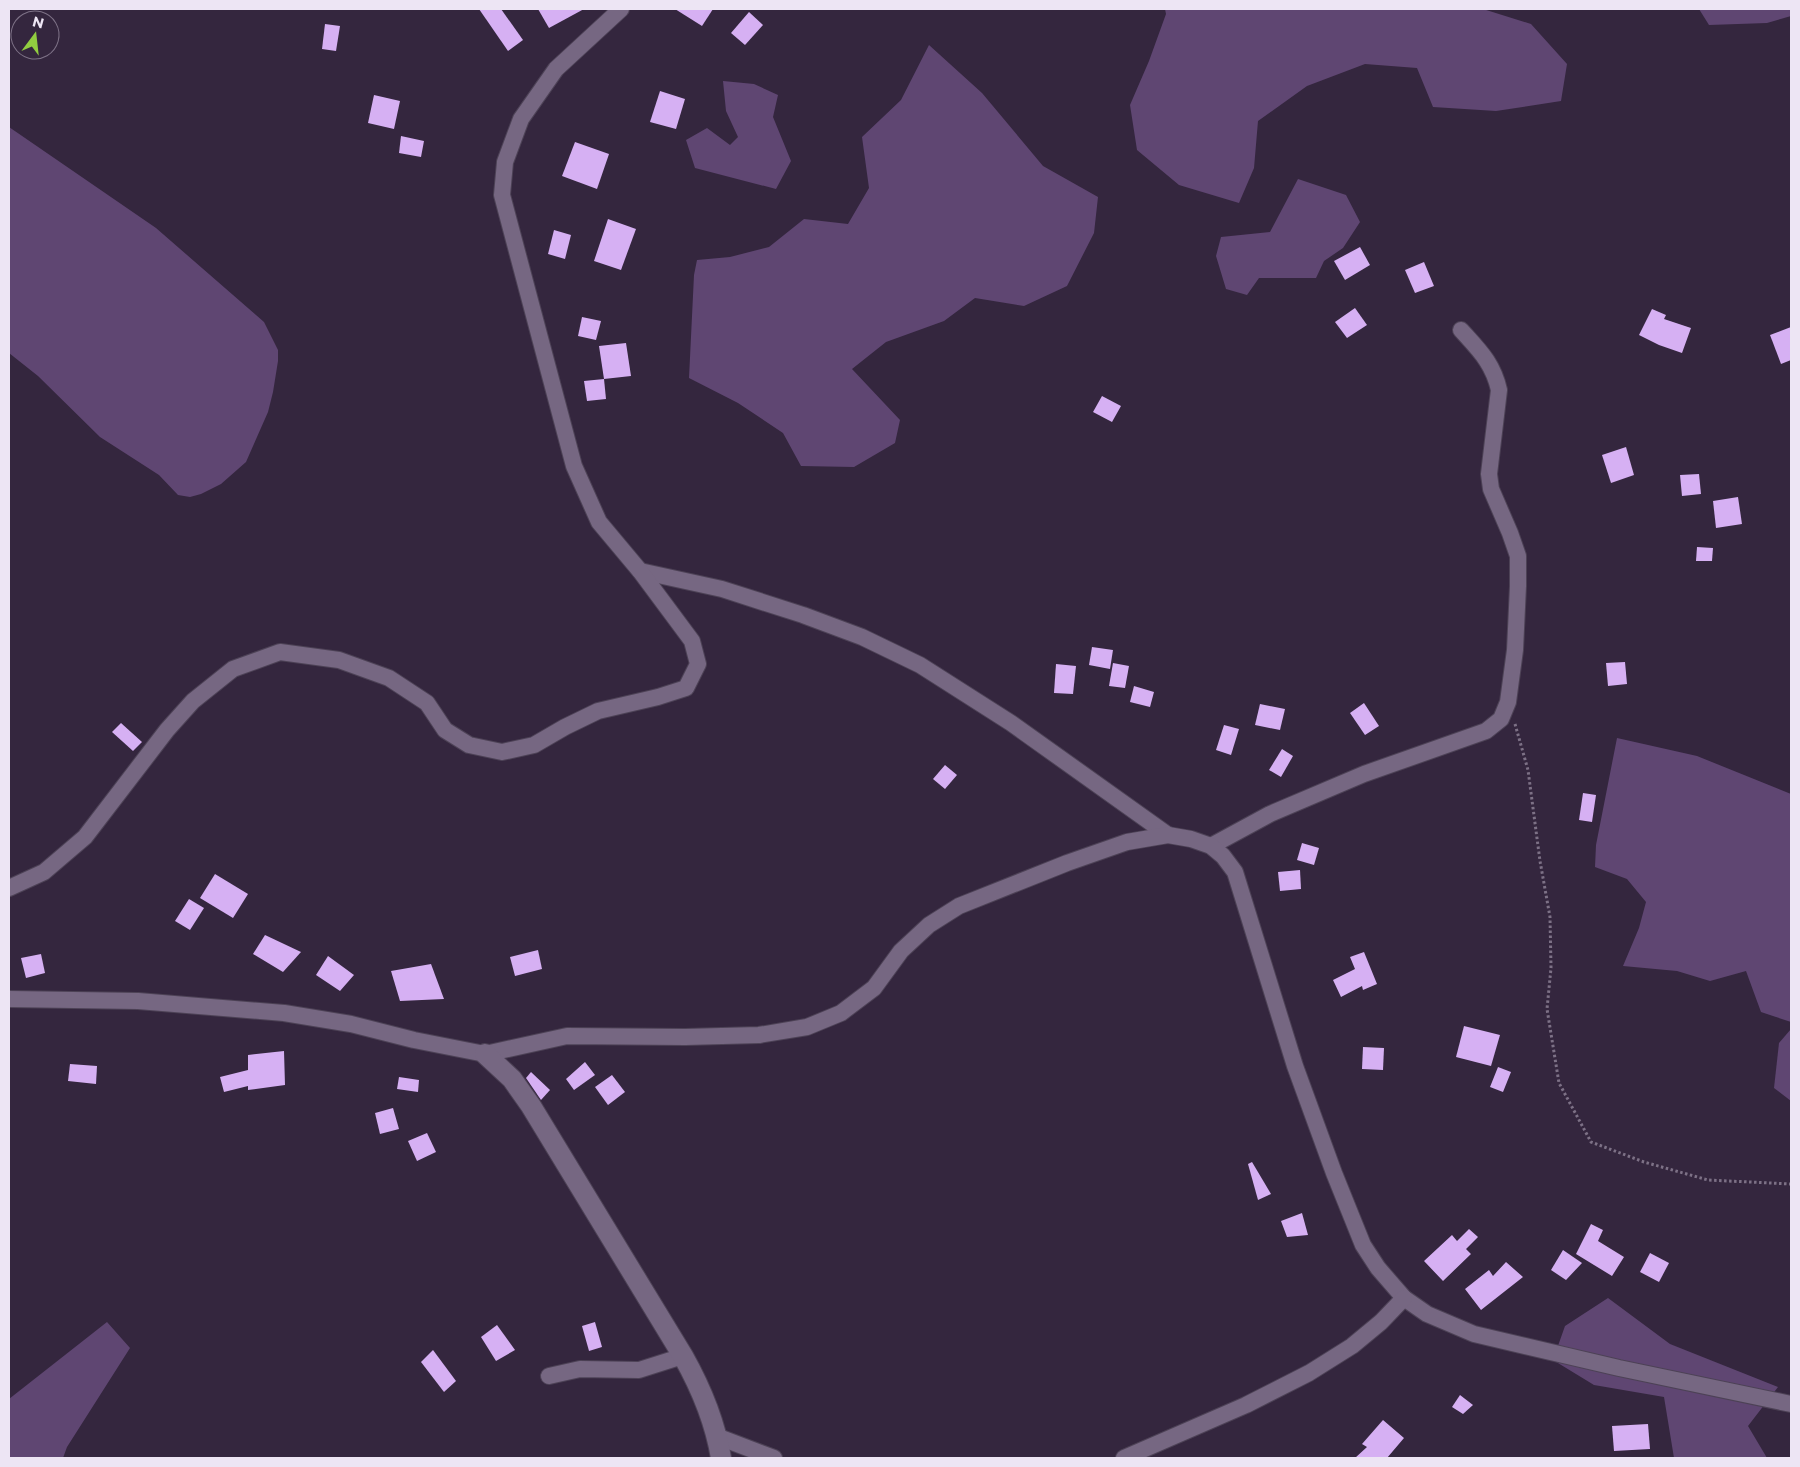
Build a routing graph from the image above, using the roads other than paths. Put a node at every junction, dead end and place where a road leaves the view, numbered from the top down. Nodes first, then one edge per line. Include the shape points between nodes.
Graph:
1 (621, 9) edge
2 (1461, 330) dead end
3 (640, 571) junction
4 (1168, 835) junction
5 (1211, 846) junction
6 (9, 888) edge
7 (9, 999) edge
8 (485, 1054) junction
9 (1404, 1298) junction
10 (683, 1356) junction
11 (549, 1376) dead end
12 (1791, 1404) edge
13 (716, 1436) junction
14 (720, 1458) edge
15 (774, 1458) edge
16 (1124, 1458) edge

1 - 3 street via 556,69 521,119 505,162 502,195 574,466 599,522
2 - 5 street via 1489,361 1496,376 1499,390 1490,489 1518,556 1515,650 1508,702 1501,719 1486,731 1364,774 1270,814
3 - 4 street via 722,588 776,606 862,637 920,665 1011,723
3 - 6 street via 692,641 698,664 686,688 658,698 598,711 534,745 502,752 469,744 445,730 427,703 389,678 339,660 280,652 233,668 193,701 166,730 85,837 44,872
4 - 5 street
4 - 8 street via 1127,842 1067,862 959,906 929,925 902,951 874,988 841,1013 807,1027 740,1036 567,1036
5 - 9 street via 1235,872 1295,1066 1363,1245
7 - 8 street via 138,1001 284,1013 351,1024
8 - 10 street via 512,1078 532,1106
9 - 12 street via 1427,1314 1474,1334
9 - 16 street via 1352,1346 1309,1373 1246,1405
10 - 11 street via 638,1370 580,1370
10 - 13 street via 699,1384
13 - 14 street
13 - 15 street

